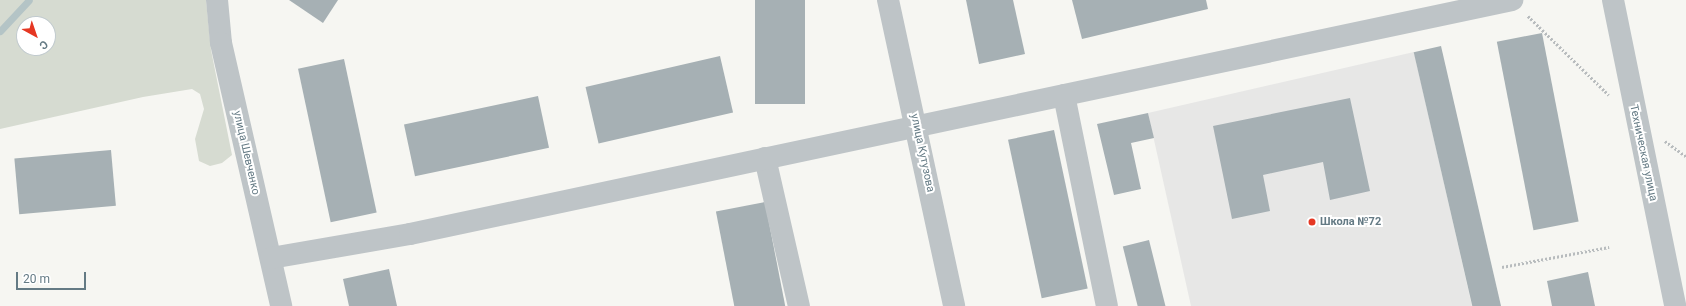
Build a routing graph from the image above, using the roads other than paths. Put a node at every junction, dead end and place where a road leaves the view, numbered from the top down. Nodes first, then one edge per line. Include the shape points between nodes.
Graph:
1 (217, 0) edge
2 (888, 0) edge
3 (1613, 0) edge
4 (1517, 5) edge
5 (1064, 95) junction
6 (916, 126) junction
7 (766, 158) junction
8 (271, 258) junction
9 (281, 306) edge
10 (799, 306) edge
11 (954, 306) edge
12 (1107, 306) edge
13 (1676, 306) edge

1 - 8 street, улица Шевченко via 221,43
2 - 6 street, улица Кутузова
3 - 13 street, Техническая улица
4 - 5 street
5 - 6 street
5 - 12 street
6 - 7 street
6 - 11 street, улица Кутузова
7 - 8 street via 410,234
7 - 10 street
8 - 9 street, улица Шевченко

